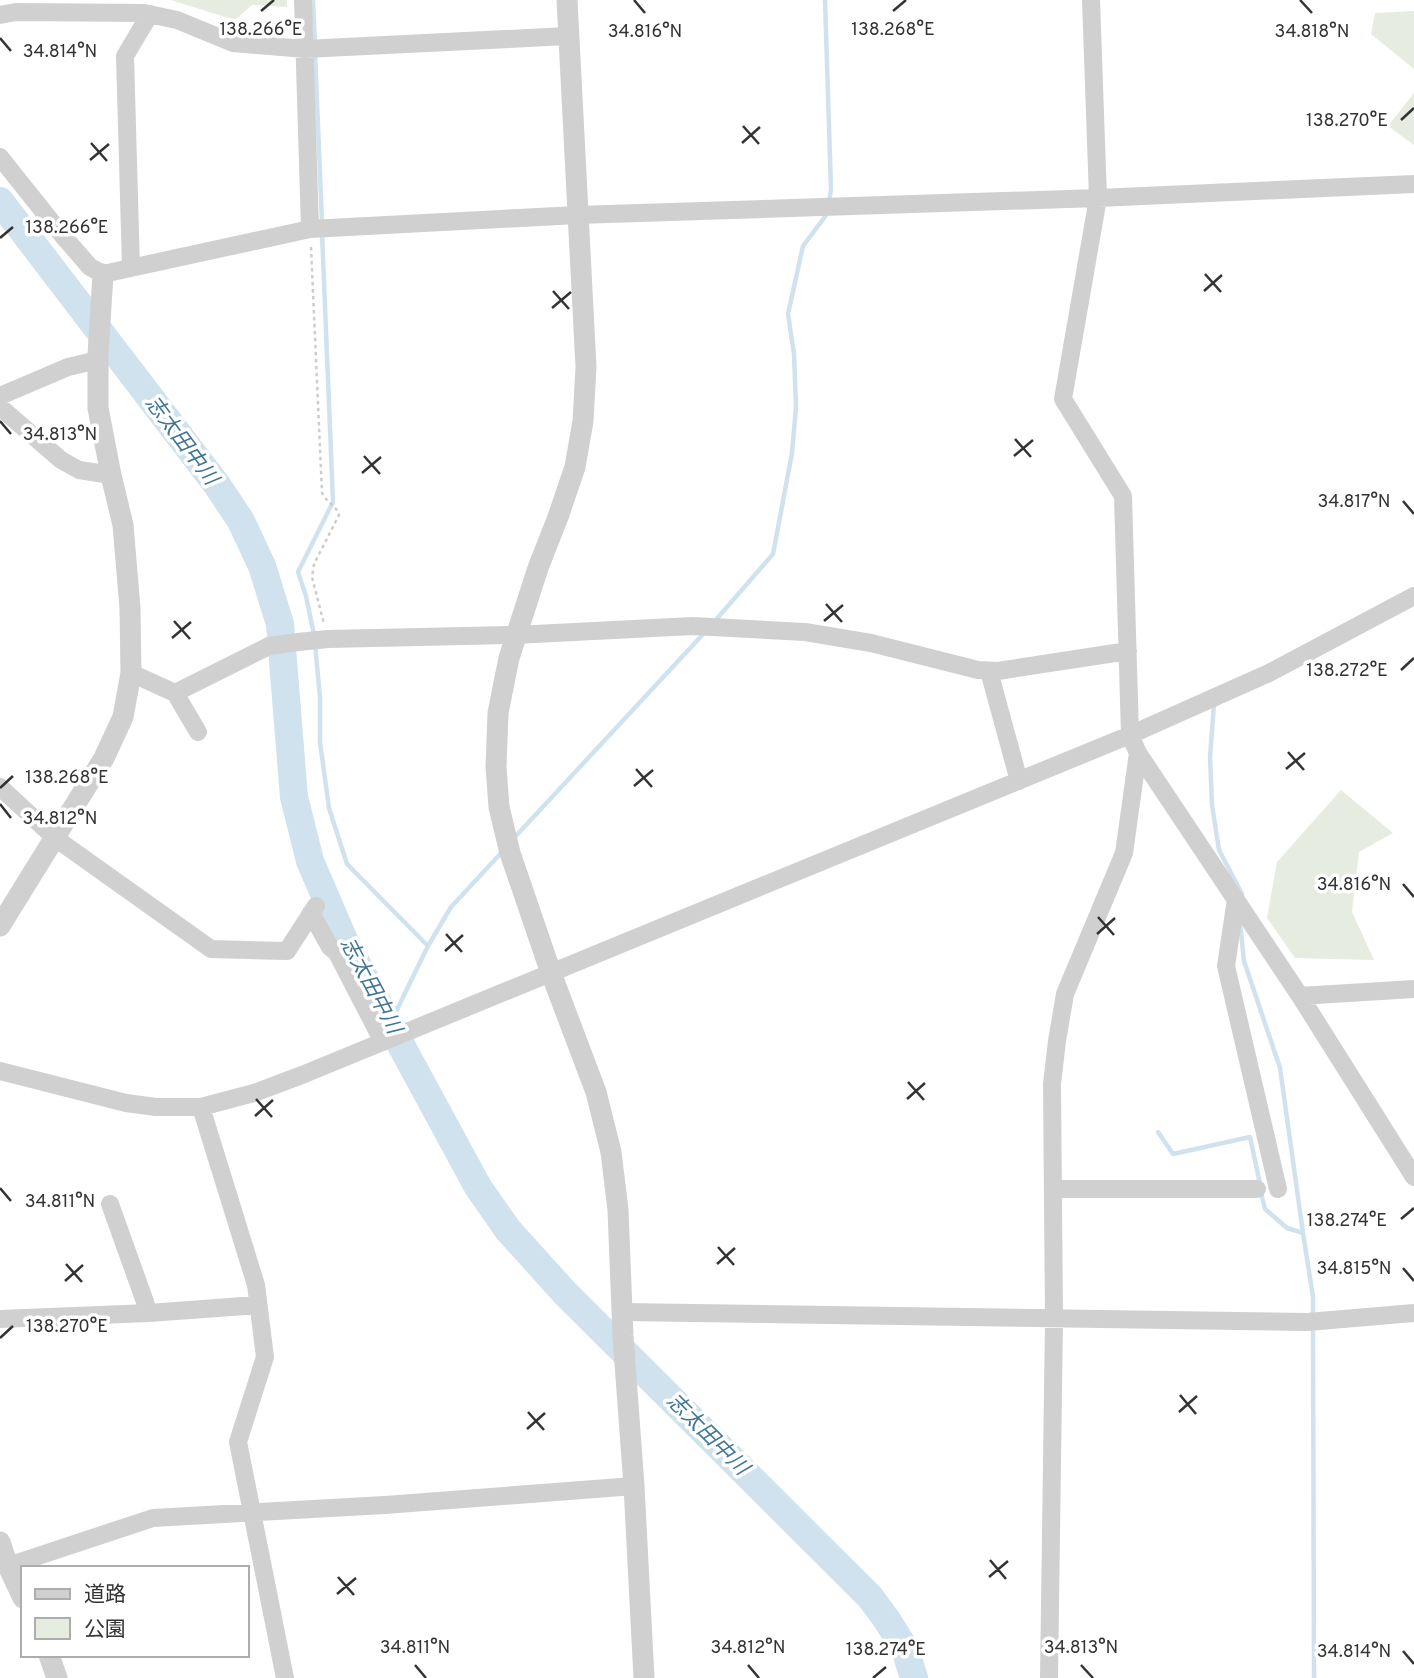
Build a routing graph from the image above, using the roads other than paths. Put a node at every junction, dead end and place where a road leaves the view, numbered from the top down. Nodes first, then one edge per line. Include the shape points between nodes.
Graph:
1 (303, 0) edge
2 (567, 0) edge
3 (1091, 0) edge
4 (150, 14) junction
5 (0, 15) edge
6 (568, 36) junction
7 (304, 49) junction
8 (0, 157) edge
9 (1414, 184) edge
10 (1098, 198) junction
11 (577, 215) junction
12 (310, 229) junction
13 (131, 267) junction
14 (103, 274) junction
15 (98, 357) junction
16 (6, 393) edge
17 (0, 408) edge
18 (111, 475) junction
19 (1414, 596) edge
20 (516, 635) junction
21 (1128, 651) junction
22 (989, 671) junction
23 (131, 673) junction
24 (175, 693) junction
25 (198, 732) dead end
26 (1130, 735) junction
27 (1138, 753) junction
28 (1019, 781) junction
29 (0, 788) edge
30 (55, 838) junction
31 (1241, 907) junction
32 (0, 926) edge
33 (551, 973) junction
34 (1414, 989) edge
35 (1300, 996) junction
36 (385, 1040) junction
37 (0, 1071) edge
38 (201, 1107) junction
39 (1414, 1177) edge
40 (1053, 1189) junction
41 (1257, 1189) dead end
42 (1278, 1189) dead end
43 (110, 1204) dead end
44 (258, 1306) junction
45 (622, 1312) junction
46 (149, 1313) junction
47 (1414, 1313) edge
48 (0, 1319) edge
49 (1054, 1319) junction
50 (634, 1486) junction
51 (252, 1512) junction
52 (0, 1542) edge
53 (8, 1566) junction
54 (21, 1594) edge
55 (50, 1657) edge
56 (57, 1678) edge
57 (285, 1678) edge
58 (644, 1678) edge
59 (1049, 1678) edge

1 - 7 street
2 - 6 street
3 - 10 street
4 - 5 street
4 - 7 street via 233,43
4 - 13 street via 125,56
6 - 7 street
6 - 11 street
7 - 12 street
8 - 14 street via 90,267
9 - 10 street
10 - 11 street
10 - 21 street via 1063,399 1123,496
11 - 12 street
11 - 20 street via 586,367 583,421 575,467
12 - 13 street
13 - 14 street
14 - 15 street
15 - 16 street
15 - 18 street via 98,408
16 - 17 street
17 - 18 street via 61,460 79,470
18 - 23 street via 123,525
19 - 26 street via 1269,673
20 - 22 street via 693,626 805,632
20 - 24 street via 313,640 269,646
20 - 33 street via 498,713 499,807
21 - 22 street
21 - 26 street
22 - 28 street
23 - 24 street
23 - 30 street via 123,717 104,758
24 - 25 street
26 - 27 street
26 - 28 street
27 - 31 street
27 - 40 street via 1124,853 1065,994 1052,1084
28 - 33 street
29 - 30 street
30 - 32 street
30 - 36 street via 211,949 287,951 313,909
31 - 35 street
31 - 42 street via 1226,966
33 - 36 street
33 - 45 street via 596,1092 611,1152
34 - 35 street
35 - 39 street
36 - 38 street via 254,1093
37 - 38 street via 125,1103
38 - 44 street via 256,1286
40 - 41 street
40 - 49 street
43 - 46 street
44 - 46 street
44 - 51 street via 265,1357 238,1442
45 - 49 street
45 - 50 street
46 - 48 street
47 - 49 street via 1313,1321
49 - 59 street
50 - 51 street
50 - 58 street
51 - 53 street via 152,1518
51 - 57 street
52 - 53 street
53 - 54 street
55 - 56 street

